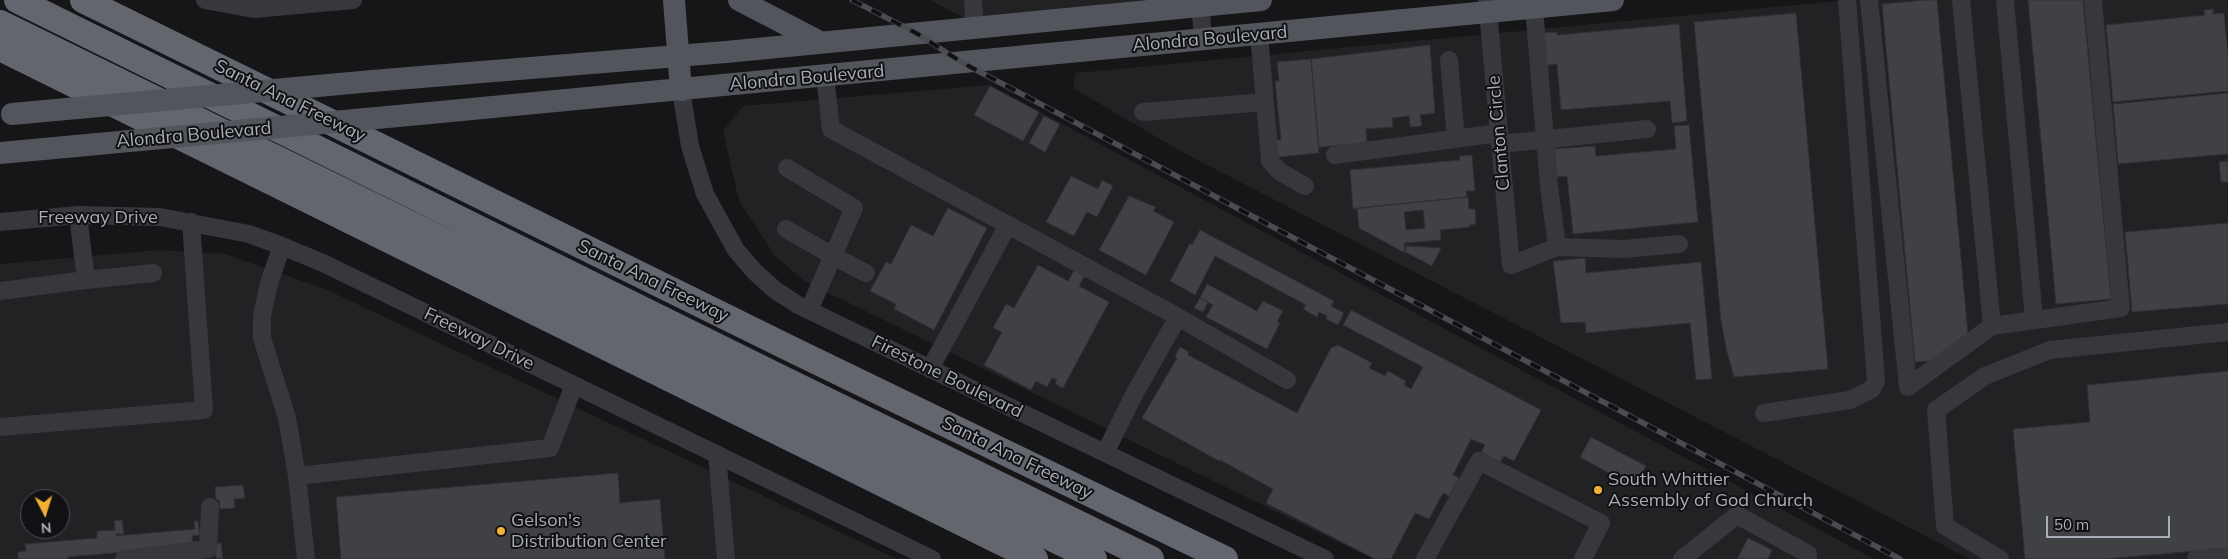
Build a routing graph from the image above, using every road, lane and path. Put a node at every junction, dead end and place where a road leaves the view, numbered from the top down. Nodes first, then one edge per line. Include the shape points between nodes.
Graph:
1 (18, 0) edge
2 (83, 0) edge
3 (205, 0) edge
4 (353, 0) edge
5 (674, 0) edge
6 (739, 0) edge
7 (973, 0) edge
8 (1261, 0) edge
9 (1613, 0) edge
10 (1847, 0) edge
11 (1869, 0) edge
12 (1961, 0) edge
13 (2005, 0) edge
14 (2093, 0) edge
15 (1200, 3) edge
16 (1488, 6) edge
17 (1534, 8) junction
18 (0, 23) edge
19 (975, 28) junction
20 (1259, 34) junction
21 (1203, 40) junction
22 (820, 42) junction
23 (0, 48) edge
24 (678, 55) junction
25 (0, 56) edge
26 (1449, 60) dead end
27 (32, 65) junction
28 (825, 76) junction
29 (681, 90) junction
30 (1265, 102) junction
31 (1143, 112) dead end
32 (6, 114) edge
33 (1647, 129) dead end
34 (1499, 138) junction
35 (1456, 139) junction
36 (1545, 139) junction
37 (0, 153) edge
38 (1335, 155) dead end
39 (787, 168) dead end
40 (1306, 186) dead end
41 (78, 214) junction
42 (0, 222) edge
43 (191, 222) junction
44 (1008, 225) junction
45 (786, 229) dead end
46 (1679, 244) dead end
47 (282, 246) junction
48 (1557, 247) junction
49 (833, 256) junction
50 (866, 273) dead end
51 (153, 274) dead end
52 (86, 280) junction
53 (0, 291) edge
54 (809, 310) junction
55 (1178, 317) junction
56 (2034, 319) junction
57 (1992, 326) junction
58 (2228, 332) edge
59 (930, 368) junction
60 (1287, 380) dead end
61 (574, 385) junction
62 (1764, 413) dead end
63 (0, 427) edge
64 (1104, 453) junction
65 (717, 454) junction
66 (296, 476) junction
67 (210, 507) dead end
68 (2228, 556) edge
69 (124, 559) edge
70 (306, 559) edge
71 (726, 559) edge
72 (932, 559) edge
73 (1035, 559) edge
74 (1094, 559) edge
75 (1151, 559) edge
76 (1225, 559) edge
77 (1325, 559) edge
78 (1425, 559) edge
79 (1583, 559) edge
80 (1682, 559) edge
81 (1808, 559) edge
82 (2000, 559) edge
83 (2196, 559) edge

1 - 75 highway
2 - 76 highway, Santa Ana Freeway
3 - 4 street via 254,9
5 - 24 main road
6 - 22 main road
7 - 19 street
8 - 15 main road, Alondra Boulevard
9 - 17 main road, Alondra Boulevard
10 - 62 street via 1876,381 1872,389 1850,400
11 - 57 street via 1908,387
12 - 57 street
13 - 56 street
14 - 56 street via 2121,308
15 - 19 main road, Alondra Boulevard
15 - 21 street
16 - 17 main road, Alondra Boulevard
16 - 20 main road, Alondra Boulevard
16 - 34 street, Clanton Circle
17 - 36 street
18 - 74 highway
19 - 22 main road, Alondra Boulevard
20 - 21 main road, Alondra Boulevard
20 - 30 street
21 - 28 main road, Alondra Boulevard
22 - 24 main road, Alondra Boulevard
23 - 27 highway
24 - 29 main road
24 - 32 main road, Alondra Boulevard, bridge
25 - 27 highway
26 - 35 street
27 - 73 highway
28 - 29 main road, Alondra Boulevard
28 - 44 street via 831,129
29 - 37 main road, Alondra Boulevard, bridge
29 - 54 street, Firestone Boulevard via 694,162 720,223 736,250 754,270 775,290
30 - 31 street
30 - 40 street via 1270,161 1279,171
33 - 36 street
34 - 35 street
34 - 36 street
34 - 48 street, Clanton Circle via 1511,265
35 - 38 street
36 - 48 street
39 - 49 street via 854,208
41 - 42 street, Freeway Drive
41 - 43 street, Freeway Drive via 135,215
41 - 52 street
43 - 47 street, Freeway Drive via 249,234
43 - 63 street via 204,410
44 - 55 street
44 - 59 street
45 - 49 street
46 - 48 street via 1624,249
47 - 61 street, Freeway Drive
47 - 66 street via 265,300 262,338 287,418
49 - 50 street
49 - 54 street
51 - 52 street
52 - 53 street
54 - 59 street, Firestone Boulevard
55 - 60 street
55 - 64 street
56 - 57 street
58 - 82 street via 2050,350 1986,376 1936,410 1945,526
59 - 64 street, Firestone Boulevard
61 - 65 street, Freeway Drive
61 - 66 street via 550,448
64 - 77 street, Firestone Boulevard
65 - 71 street
65 - 72 street, Freeway Drive
66 - 70 street
67 - 69 street via 208,549
68 - 83 street
78 - 79 street via 1479,461 1601,523
80 - 81 street via 1737,515 1808,554

